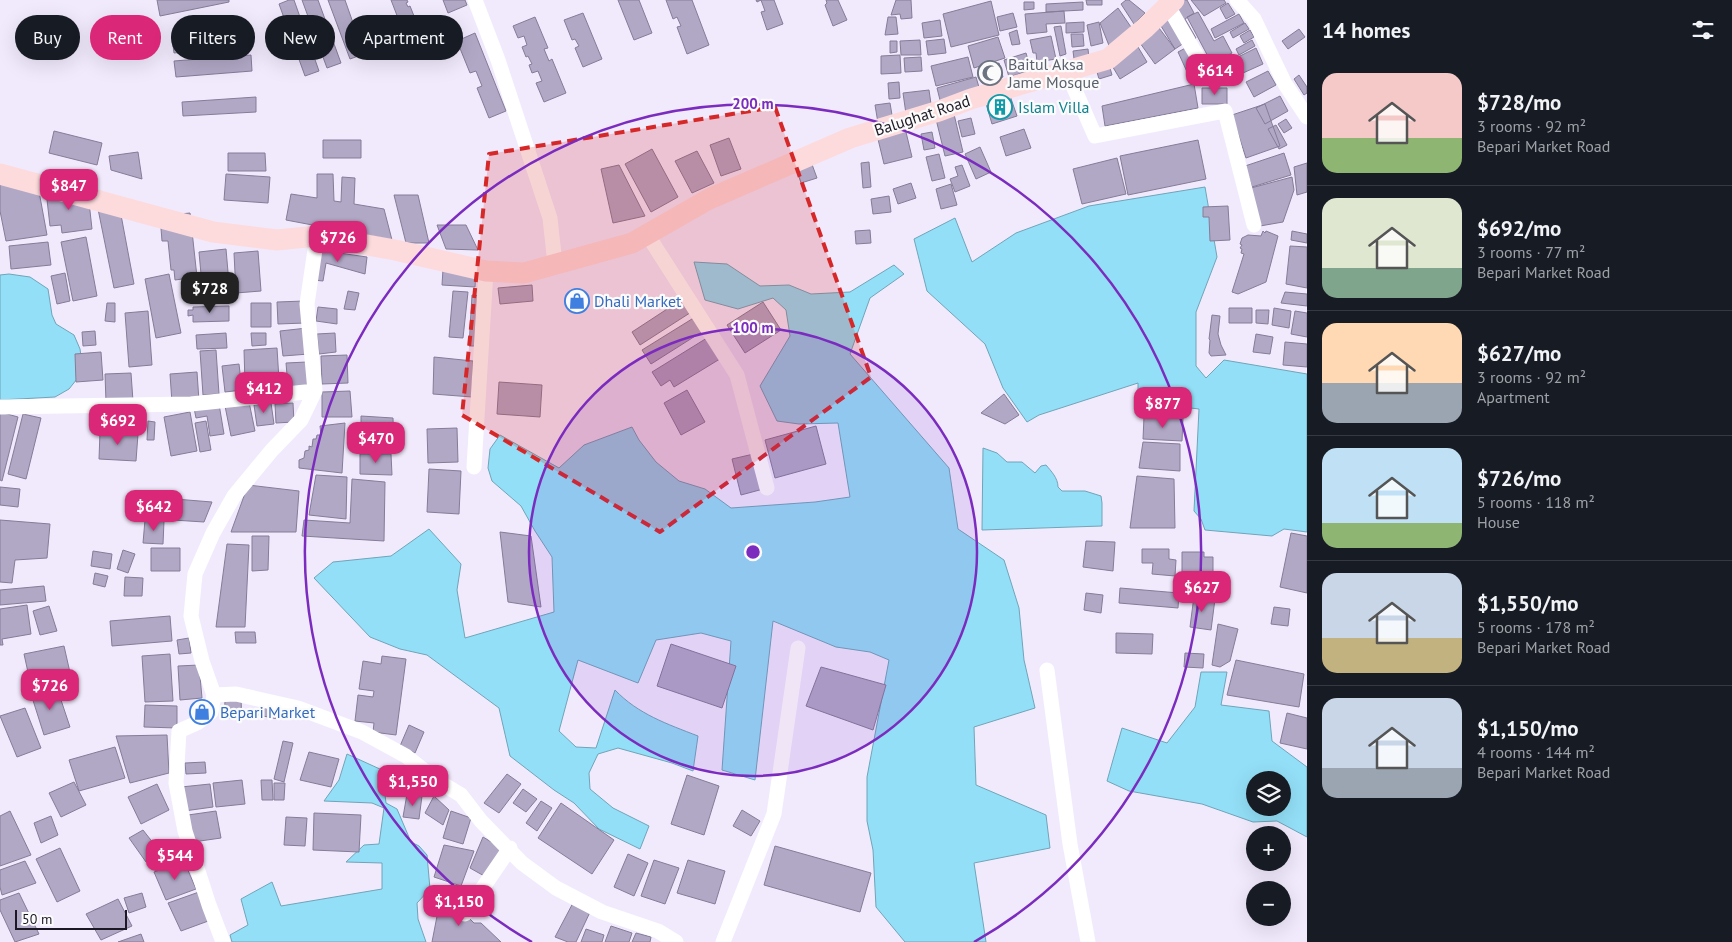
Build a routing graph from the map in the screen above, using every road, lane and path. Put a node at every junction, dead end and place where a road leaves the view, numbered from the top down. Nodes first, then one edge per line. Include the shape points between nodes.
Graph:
1 (474, 0) edge
2 (1236, 0) edge
3 (1172, 3) edge
4 (1201, 63) dead end
5 (1067, 72) junction
6 (1307, 117) edge
7 (0, 174) edge
8 (1254, 226) dead end
9 (647, 234) junction
10 (317, 236) junction
11 (555, 264) junction
12 (486, 271) junction
13 (315, 391) junction
14 (0, 407) edge
15 (474, 467) dead end
16 (767, 488) dead end
17 (798, 648) dead end
18 (1047, 670) dead end
19 (214, 695) junction
20 (510, 848) junction
21 (465, 914) dead end
22 (658, 936) edge
23 (223, 942) edge
24 (676, 942) edge
25 (723, 942) edge
26 (1088, 942) edge

1 - 11 street via 498,60 550,218
2 - 6 street via 1254,19 1285,84
3 - 4 street
3 - 5 street, Balughat Road via 1108,58
5 - 8 street via 1095,136 1225,111
5 - 9 street, Balughat Road via 850,138 709,199
7 - 10 street, Balughat Road via 214,232 278,240
9 - 11 street, Balughat Road via 632,243
9 - 16 street via 737,375
10 - 12 street, Balughat Road
10 - 13 street via 307,304
11 - 12 street, Balughat Road via 524,273
12 - 15 street
13 - 14 street via 191,404
13 - 19 street via 301,420 234,496 195,574 191,616
17 - 25 street via 774,814
18 - 26 street via 1070,844
19 - 20 street via 236,694 298,708 362,732 406,756 461,795 481,821
19 - 23 street via 211,712 179,731 176,783 188,843
20 - 21 street
20 - 22 street via 522,862 556,888
22 - 24 street

